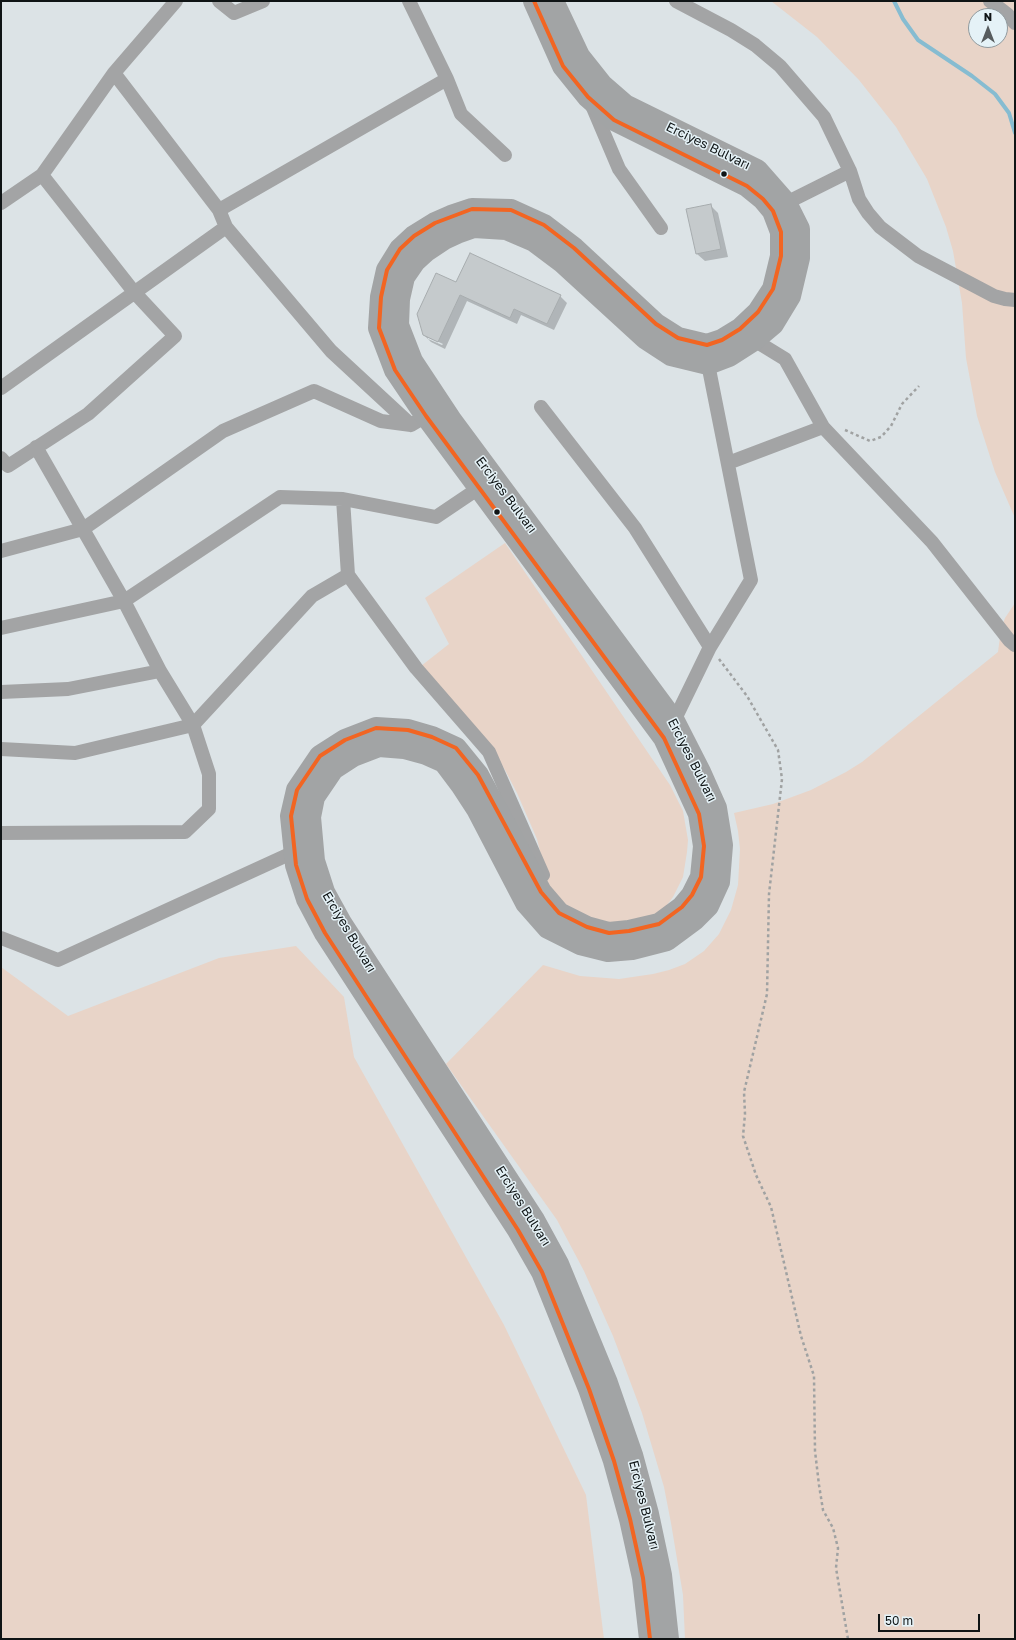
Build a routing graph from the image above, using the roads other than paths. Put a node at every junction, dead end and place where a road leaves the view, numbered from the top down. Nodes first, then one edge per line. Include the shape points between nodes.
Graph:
1 (176, 1) edge
2 (219, 1) edge
3 (263, 1) edge
4 (409, 1) edge
5 (534, 1) edge
6 (553, 1) edge
7 (676, 1) edge
8 (990, 1) edge
9 (1015, 23) edge
10 (114, 73) junction
11 (447, 79) junction
12 (588, 97) junction
13 (505, 155) dead end
14 (850, 171) junction
15 (42, 175) junction
16 (1, 203) edge
17 (786, 203) junction
18 (219, 210) junction
19 (226, 226) junction
20 (661, 228) dead end
21 (134, 292) junction
22 (1014, 300) edge
23 (754, 340) junction
24 (708, 364) junction
25 (1, 388) edge
26 (542, 407) dead end
27 (418, 420) junction
28 (823, 427) junction
29 (36, 447) junction
30 (1, 458) edge
31 (728, 463) junction
32 (479, 488) junction
33 (343, 499) junction
34 (83, 529) junction
35 (1, 551) edge
36 (348, 575) junction
37 (124, 601) junction
38 (1, 628) edge
39 (1015, 645) edge
40 (710, 647) junction
41 (160, 672) junction
42 (1, 692) edge
43 (674, 721) junction
44 (193, 725) junction
45 (1, 749) edge
46 (1, 833) edge
47 (294, 852) junction
48 (551, 904) junction
49 (1, 938) edge
50 (650, 1639) edge
51 (668, 1639) edge

1 - 10 street
2 - 3 street via 234,13
4 - 11 street
5 - 12 highway, Erciyes Bulvarı via 564,66
6 - 17 highway, Erciyes Bulvarı via 579,56 602,85 625,105 757,170
7 - 14 street via 755,44 780,66 824,117
8 - 9 street
10 - 15 street
10 - 18 street
11 - 13 street via 461,114
11 - 18 street
12 - 20 street via 619,169
12 - 27 highway, Erciyes Bulvarı via 614,120 747,186 763,199 773,211 781,232 781,256 773,289 758,312 740,329 722,340 707,344 685,340 656,324 574,248 544,225 511,210 472,209 450,216 414,236 400,249 387,270 380,296 380,328
14 - 17 street
14 - 22 street via 859,199 880,227 918,256 994,296
15 - 16 street
15 - 21 street
17 - 23 highway, Erciyes Bulvarı via 799,229 799,258 790,296 773,324
18 - 19 street
19 - 21 street
19 - 27 street via 331,351
21 - 25 street
21 - 29 street via 175,336 88,414
23 - 24 highway, Erciyes Bulvarı via 729,356
23 - 28 street via 785,360
24 - 31 street
24 - 43 highway, Erciyes Bulvarı via 671,355 645,338 562,262 534,241 506,229 474,227 457,233 426,251 415,261 404,278 399,299 398,325 412,362 450,420
26 - 40 street via 635,528
27 - 32 highway, Erciyes Bulvarı
27 - 34 street via 381,421 314,391 223,431
28 - 31 street
28 - 39 street via 932,542
29 - 30 street via 8,466
29 - 34 street
31 - 40 street via 751,580
32 - 33 street via 436,518
32 - 48 highway, Erciyes Bulvarı via 664,738 699,814 704,846 701,878 682,907 659,924 609,933 587,927 559,913
33 - 36 street
33 - 37 street via 280,497
34 - 35 street
34 - 37 street
36 - 44 street via 312,596
36 - 48 street via 416,668 489,752 543,877
37 - 38 street
37 - 41 street
40 - 43 street
41 - 42 street via 68,689
41 - 44 street
43 - 51 highway, Erciyes Bulvarı via 716,808 722,845 719,882 708,906 694,920 667,940 632,950 608,951 580,944 548,928 526,903 477,809 462,786 444,762 426,754 404,748 379,746 353,756 333,769 314,797 310,817 314,861 324,892 341,923 534,1220 558,1264 607,1383 632,1455 661,1575
44 - 45 street via 75,752
44 - 46 street via 209,774 209,809 185,832
47 - 48 highway, Erciyes Bulvarı via 291,816 297,790 320,756 345,740 376,728 408,730 456,748 478,775 538,887
47 - 49 street via 58,960
47 - 50 highway, Erciyes Bulvarı via 307,899 326,933 518,1230 542,1272 589,1389 614,1461 643,1578

